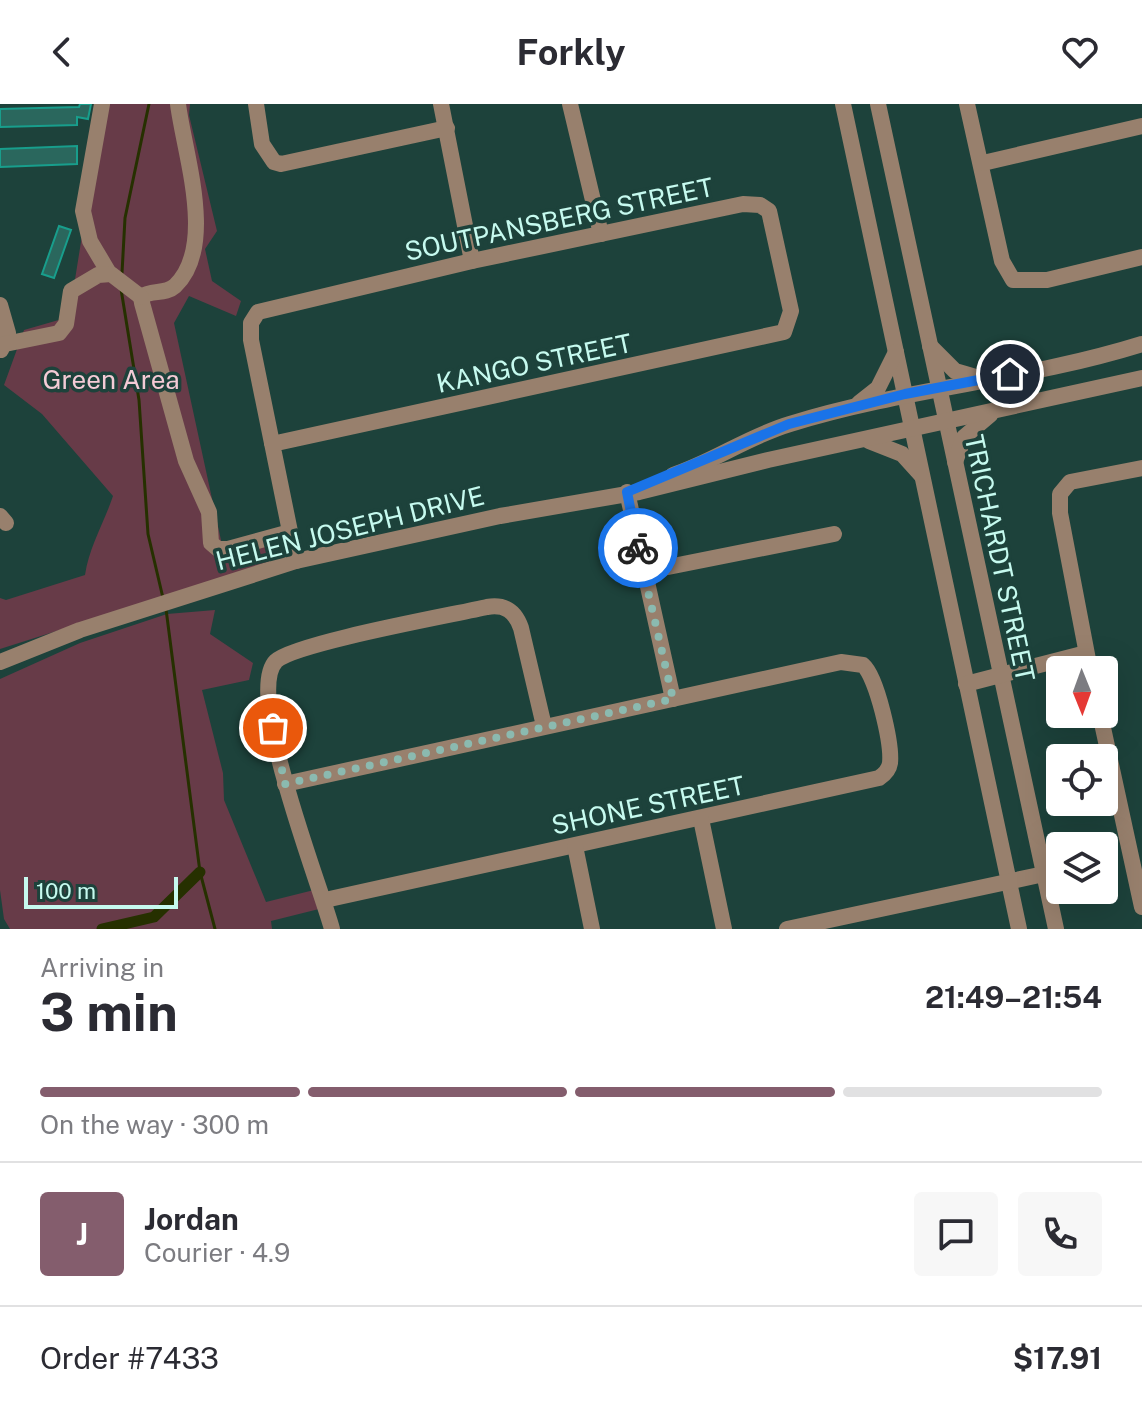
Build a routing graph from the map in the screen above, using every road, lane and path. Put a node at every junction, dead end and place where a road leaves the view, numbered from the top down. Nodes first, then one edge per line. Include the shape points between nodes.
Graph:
1 (102, 104) edge
2 (178, 104) edge
3 (256, 104) edge
4 (441, 104) edge
5 (572, 104) edge
6 (843, 104) edge
7 (878, 104) edge
8 (967, 104) edge
9 (1142, 126) edge
10 (447, 128) junction
11 (983, 163) junction
12 (601, 234) junction
13 (1142, 257) edge
14 (472, 261) junction
15 (109, 273) junction
16 (141, 297) junction
17 (0, 305) edge
18 (791, 311) joint
19 (1142, 344) edge
20 (929, 345) junction
21 (3, 348) edge
22 (896, 352) junction
23 (984, 378) junction
24 (1142, 378) edge
25 (938, 388) junction
26 (905, 394) junction
27 (850, 408) junction
28 (998, 410) junction
29 (946, 421) junction
30 (914, 429) junction
31 (859, 440) junction
32 (272, 444) junction
33 (955, 462) junction
34 (1142, 468) edge
35 (924, 480) junction
36 (627, 492) junction
37 (290, 532) junction
38 (834, 534) dead end
39 (296, 561) junction
40 (643, 572) junction
41 (1086, 653) junction
42 (1087, 656) edge
43 (0, 662) edge
44 (1001, 676) junction
45 (966, 684) junction
46 (673, 699) junction
47 (544, 726) junction
48 (1104, 728) edge
49 (285, 784) junction
50 (701, 819) junction
51 (1134, 830) edge
52 (575, 846) junction
53 (1044, 874) junction
54 (1007, 883) junction
55 (325, 900) junction
56 (1142, 907) edge
57 (332, 929) edge
58 (592, 929) edge
59 (724, 929) edge
60 (787, 929) edge
61 (1019, 929) edge
62 (1056, 929) edge

1 - 15 street via 84,216 90,241
2 - 16 street via 196,205 194,242 172,288
3 - 10 street via 262,144 274,162 295,163
4 - 10 street
5 - 12 street
6 - 22 street
7 - 20 street, TRICHARDT STREET
8 - 11 street
9 - 11 street
10 - 14 street
11 - 13 street via 1002,261 1013,280 1032,282
12 - 14 street, SOUTPANSBERG STREET
12 - 18 street, SOUTPANSBERG STREET via 743,204 765,206
14 - 32 street, SOUTPANSBERG STREET via 258,312 251,323 251,340
15 - 16 street
15 - 21 street via 71,291 66,324 59,333
16 - 37 street via 186,461 209,512 211,543 223,549
17 - 21 street via 7,324
18 - 32 street, KANGO STREET via 789,327 777,335
19 - 23 street, HELEN JOSEPH DRIVE via 1088,361
20 - 23 street via 955,371
20 - 25 street, TRICHARDT STREET
22 - 26 street
22 - 27 street via 878,388
23 - 25 street, HELEN JOSEPH DRIVE
24 - 28 street, HELEN JOSEPH DRIVE
25 - 26 street, HELEN JOSEPH DRIVE
25 - 29 street, TRICHARDT STREET
26 - 27 street, HELEN JOSEPH DRIVE
26 - 30 street
27 - 36 street, HELEN JOSEPH DRIVE via 773,430
28 - 29 street, HELEN JOSEPH DRIVE
28 - 33 street via 969,431
29 - 30 street, HELEN JOSEPH DRIVE
29 - 33 street, TRICHARDT STREET
30 - 31 street, HELEN JOSEPH DRIVE
30 - 35 street
31 - 35 street via 895,449
31 - 36 street, HELEN JOSEPH DRIVE
32 - 37 street
33 - 44 street, TRICHARDT STREET
34 - 41 street via 1079,479 1063,486 1060,494
35 - 45 street
36 - 39 street, HELEN JOSEPH DRIVE
36 - 40 street
37 - 39 street
38 - 40 street
39 - 43 street, HELEN JOSEPH DRIVE via 80,630
40 - 46 street
41 - 42 street
41 - 44 street
44 - 45 street
44 - 53 street, TRICHARDT STREET
45 - 54 street
46 - 47 street
46 - 50 street, SHONE STREET via 841,662 863,665 874,679 890,760 886,773
47 - 49 street
47 - 49 street via 517,618 503,607 487,607 323,644 275,662 268,675 267,700
48 - 51 street
49 - 55 street
50 - 52 street, SHONE STREET
50 - 59 street
51 - 56 street
52 - 55 street, SHONE STREET
52 - 58 street
53 - 54 street
53 - 62 street, TRICHARDT STREET
54 - 60 street
54 - 61 street
55 - 57 street

